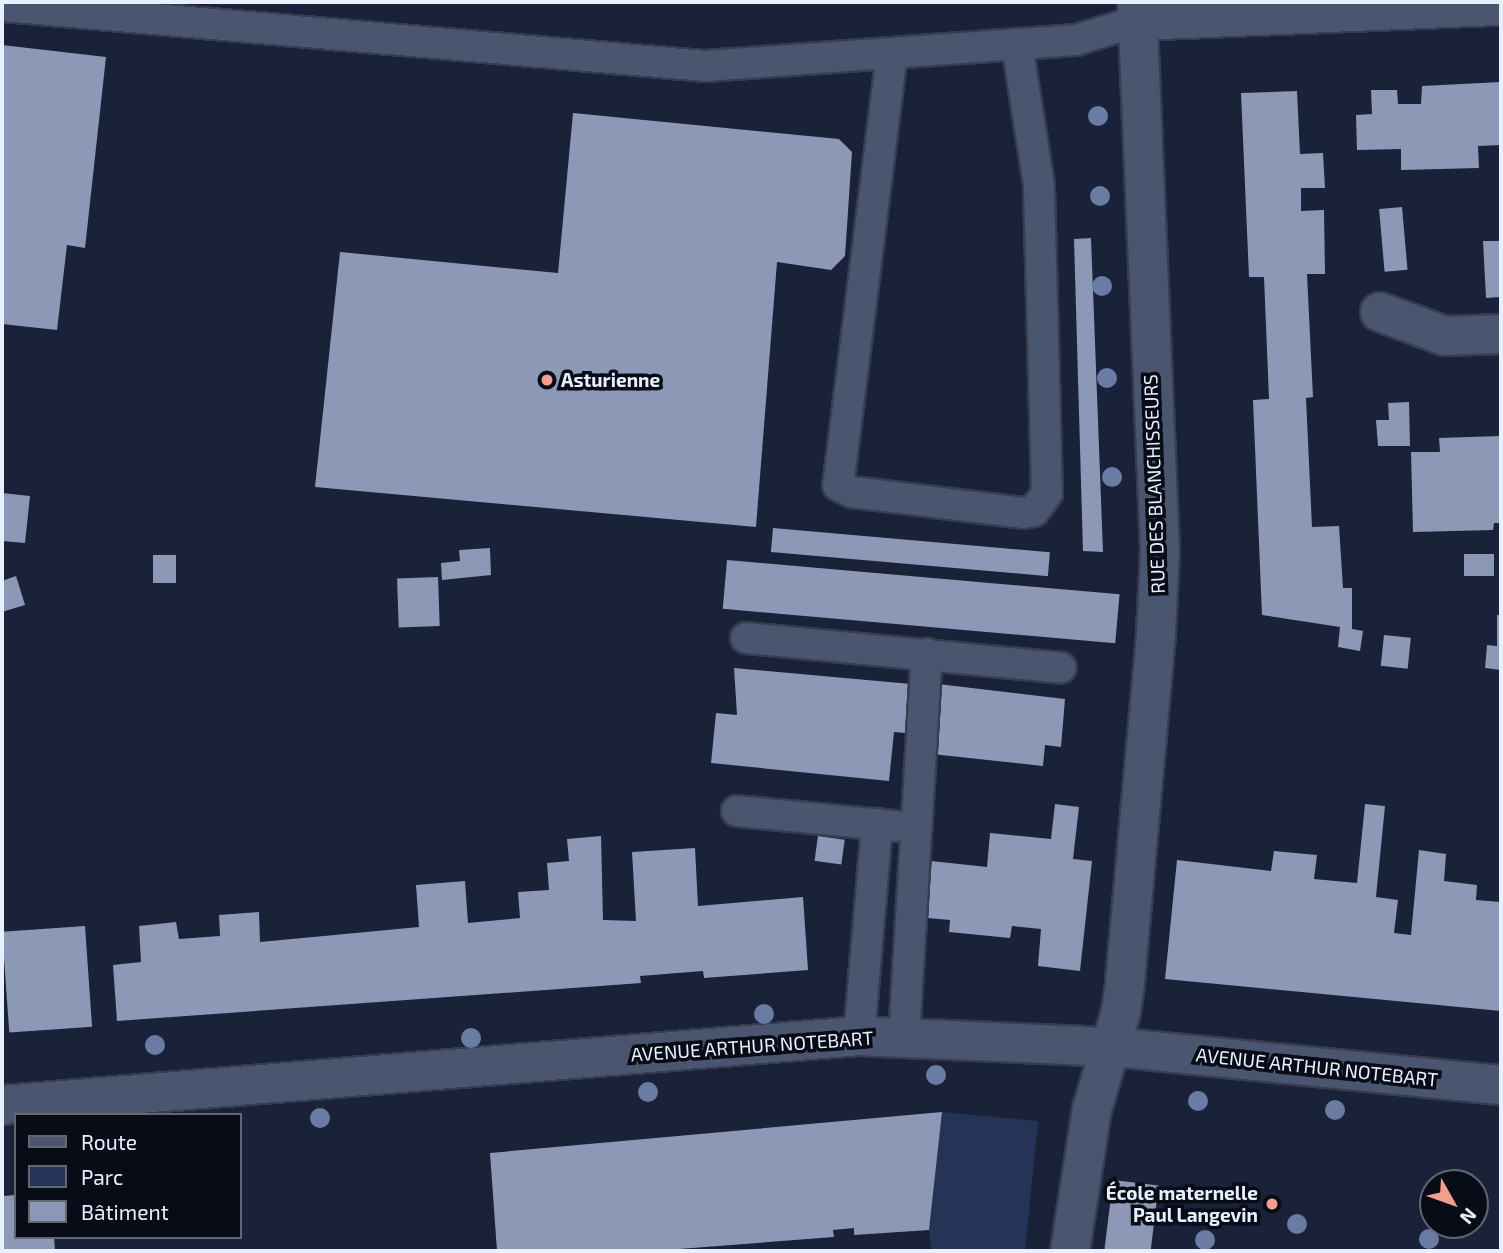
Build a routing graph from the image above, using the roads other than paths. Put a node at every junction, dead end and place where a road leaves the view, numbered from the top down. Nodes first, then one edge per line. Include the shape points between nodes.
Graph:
1 (2, 6) edge
2 (1501, 6) edge
3 (1137, 11) edge
4 (1017, 44) junction
5 (892, 53) junction
6 (1380, 312) dead end
7 (1501, 334) edge
8 (746, 638) dead end
9 (927, 654) junction
10 (1061, 668) dead end
11 (737, 811) dead end
12 (877, 824) junction
13 (915, 828) junction
14 (859, 1036) junction
15 (904, 1037) junction
16 (1112, 1047) junction
17 (1501, 1085) edge
18 (2, 1105) edge
19 (1070, 1251) edge

1 - 5 lane via 705,66
2 - 3 street
3 - 4 lane via 1076,40
3 - 16 street, RUE DES BLANCHISSEURS via 1160,550 1125,982
4 - 5 lane
4 - 5 lane via 1039,185 1047,493 1034,511 1023,513 852,492 838,485
6 - 7 street via 1444,336
8 - 9 lane
9 - 10 lane
9 - 13 lane
11 - 12 lane
12 - 13 lane
12 - 14 lane
13 - 15 lane
14 - 15 street, AVENUE ARTHUR NOTEBART
14 - 18 street, AVENUE ARTHUR NOTEBART
15 - 16 street, AVENUE ARTHUR NOTEBART
16 - 17 street, AVENUE ARTHUR NOTEBART
16 - 19 street, RUE DES BLANCHISSEURS via 1092,1110

